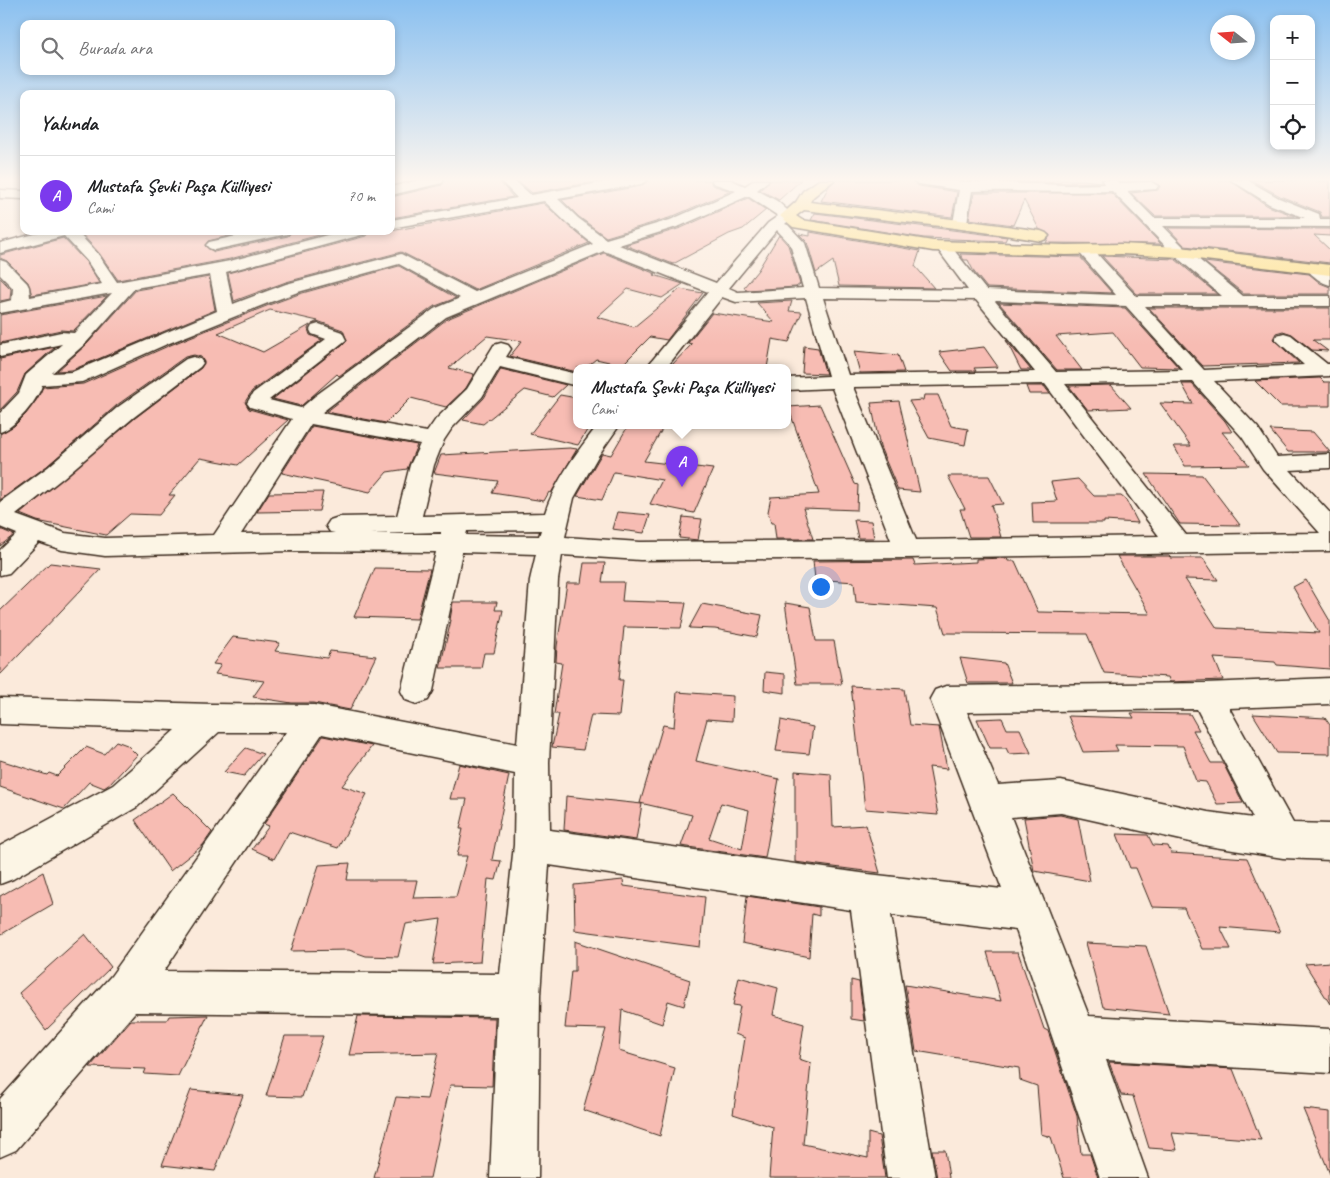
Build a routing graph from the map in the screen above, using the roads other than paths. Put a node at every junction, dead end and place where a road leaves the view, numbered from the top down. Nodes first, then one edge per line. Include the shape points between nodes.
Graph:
1 (50, 235) edge
2 (70, 235) edge
3 (243, 235) edge
4 (345, 235) edge
5 (590, 235) edge
6 (636, 235) edge
7 (775, 235) edge
8 (792, 235) edge
9 (853, 235) edge
10 (1034, 235) edge
11 (1162, 235) edge
12 (213, 238) edge
13 (604, 245) junction
14 (944, 247) junction
15 (0, 248) edge
16 (1084, 249) junction
17 (1121, 249) junction
18 (1180, 252) junction
19 (224, 267) junction
20 (1323, 269) edge
21 (2, 270) edge
22 (1330, 280) edge
23 (121, 286) junction
24 (719, 291) junction
25 (812, 293) junction
26 (982, 296) junction
27 (472, 298) junction
28 (1130, 301) junction
29 (1330, 301) edge
30 (1240, 302) junction
31 (21, 304) junction
32 (0, 308) edge
33 (226, 314) junction
34 (319, 330) dead end
35 (79, 339) junction
36 (1284, 339) dead end
37 (0, 351) edge
38 (193, 363) dead end
39 (659, 364) edge
40 (1326, 370) edge
41 (1200, 376) junction
42 (33, 379) junction
43 (573, 379) edge
44 (1051, 379) junction
45 (840, 381) junction
46 (791, 384) edge
47 (305, 416) junction
48 (0, 424) edge
49 (606, 429) edge
50 (433, 440) junction
51 (1330, 461) edge
52 (1271, 464) junction
53 (0, 514) edge
54 (0, 518) edge
55 (407, 524) junction
56 (1330, 528) edge
57 (34, 532) junction
58 (553, 533) junction
59 (453, 534) junction
60 (222, 542) junction
61 (1330, 542) edge
62 (1179, 544) junction
63 (907, 549) junction
64 (0, 566) edge
65 (417, 691) dead end
66 (1330, 691) edge
67 (1206, 696) junction
68 (0, 711) edge
69 (212, 718) junction
70 (314, 719) junction
71 (532, 762) junction
72 (988, 802) junction
73 (1283, 840) junction
74 (1330, 842) edge
75 (532, 844) junction
76 (0, 866) edge
77 (868, 893) junction
78 (1029, 912) junction
79 (126, 991) junction
80 (519, 995) junction
81 (1077, 1037) junction
82 (1330, 1051) edge
83 (0, 1134) edge
84 (514, 1178) edge
85 (911, 1178) edge
86 (1124, 1178) edge

1 - 15 street
2 - 23 street via 107,276
3 - 12 street
4 - 19 street
5 - 13 street
6 - 13 street
7 - 24 street
8 - 25 street
9 - 14 main road
10 - 17 main road
11 - 18 street
12 - 19 street
13 - 24 street
13 - 27 street
14 - 16 main road
14 - 26 street
16 - 17 main road
16 - 28 street
17 - 18 main road
18 - 20 main road
18 - 30 street
19 - 23 street
19 - 33 street
20 - 22 street
21 - 31 street via 21,287
23 - 31 street
23 - 35 street
24 - 25 street via 736,297
24 - 39 street
25 - 26 street
25 - 45 street
26 - 28 street
26 - 44 street
27 - 33 street via 401,260 292,288
27 - 47 street via 440,313
28 - 30 street
28 - 41 street
29 - 30 street
31 - 32 street
33 - 42 street via 75,378
34 - 47 street via 335,336 337,340 257,400 260,405
35 - 37 street via 61,338
35 - 42 street
36 - 40 street
38 - 53 street via 126,412 56,472
40 - 41 street
41 - 44 street
41 - 52 street via 1250,433
42 - 48 street via 29,394
43 - 50 street via 498,354 475,393
44 - 45 street
44 - 62 street
45 - 46 street
45 - 63 street
47 - 50 street
47 - 60 street
49 - 58 street via 562,498
50 - 55 street via 422,465
51 - 52 street
52 - 56 street
54 - 57 street
55 - 59 street
55 - 60 street via 352,525
57 - 60 street via 62,541 105,546
57 - 64 street
58 - 59 street
58 - 63 street via 640,551
58 - 71 street via 544,580
59 - 60 street
59 - 65 street
61 - 62 street
62 - 63 street
66 - 67 street
67 - 72 street via 946,698
67 - 73 street
68 - 69 street
69 - 70 street
69 - 76 street via 125,796
70 - 71 street
70 - 79 street
71 - 75 street
72 - 73 street via 1061,798 1208,829
72 - 78 street
73 - 74 street
75 - 77 street
75 - 80 street
77 - 78 street
77 - 85 street
78 - 81 street
79 - 80 street
79 - 83 street
80 - 84 street
81 - 82 street
81 - 86 street

